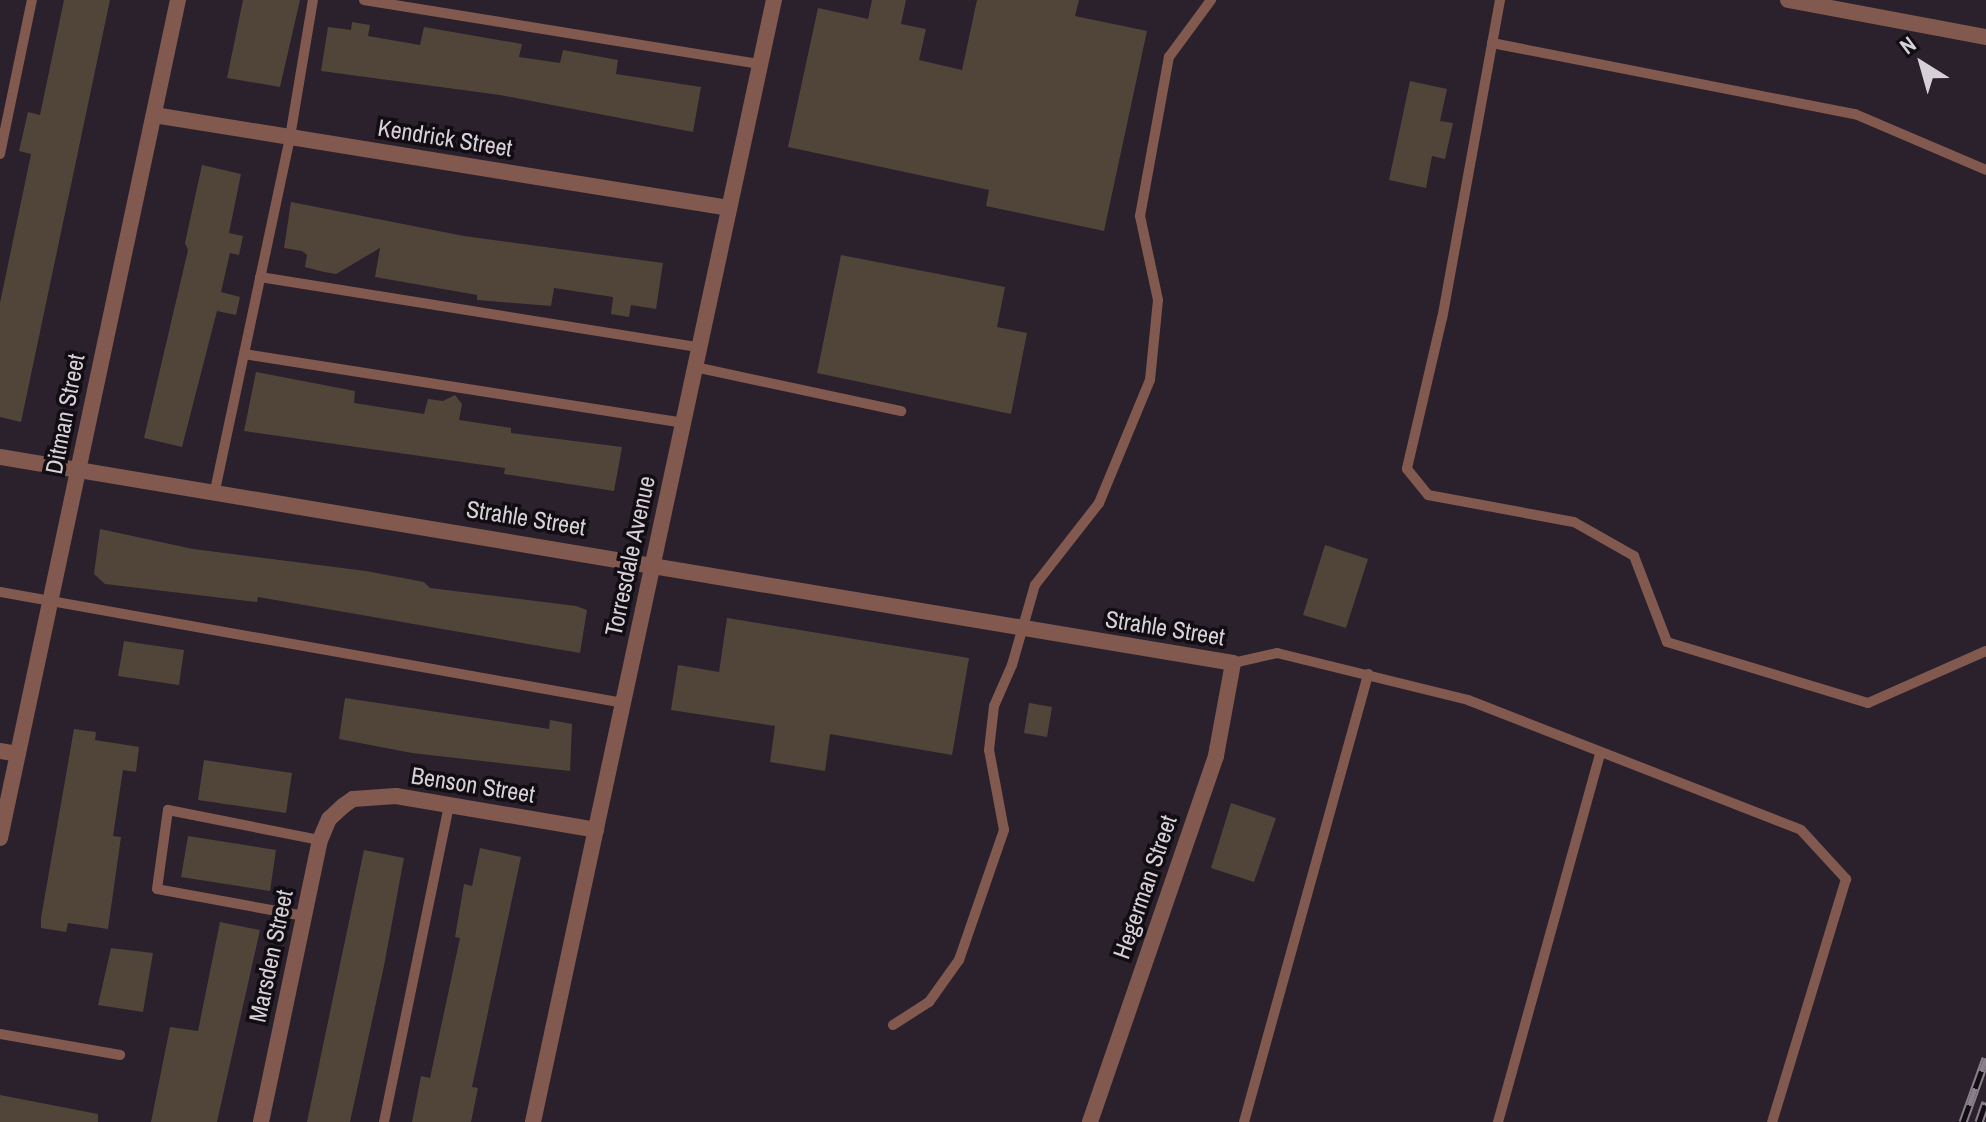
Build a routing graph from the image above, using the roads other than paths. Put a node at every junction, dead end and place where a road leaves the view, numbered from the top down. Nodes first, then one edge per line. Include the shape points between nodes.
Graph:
1 (32, 0) edge
2 (178, 0) edge
3 (313, 0) edge
4 (364, 0) edge
5 (774, 0) edge
6 (1211, 0) edge
7 (1500, 0) edge
8 (1788, 0) edge
9 (1986, 37) edge
10 (1492, 43) junction
11 (760, 64) junction
12 (154, 115) junction
13 (290, 137) junction
14 (0, 154) edge
15 (1986, 170) edge
16 (729, 208) junction
17 (260, 277) junction
18 (699, 347) junction
19 (244, 354) junction
20 (695, 367) junction
21 (901, 411) dead end
22 (683, 423) junction
23 (0, 457) edge
24 (78, 470) junction
25 (214, 495) junction
26 (652, 567) junction
27 (0, 592) edge
28 (50, 600) junction
29 (1021, 629) junction
30 (1986, 651) edge
31 (1233, 663) junction
32 (1368, 674) junction
33 (624, 703) junction
34 (0, 751) edge
35 (18, 754) junction
36 (1600, 754) junction
37 (449, 805) junction
38 (343, 806) joint
39 (596, 830) junction
40 (0, 838) edge
41 (320, 840) junction
42 (304, 916) junction
43 (893, 1025) dead end
44 (0, 1034) edge
45 (120, 1055) dead end
46 (261, 1122) edge
47 (384, 1122) edge
48 (533, 1122) edge
49 (1090, 1122) edge
50 (1244, 1122) edge
51 (1498, 1122) edge
52 (1772, 1122) edge

1 - 14 lane
2 - 12 street, Ditman Street
3 - 13 lane
4 - 11 lane
5 - 11 street, Torresdale Avenue
6 - 29 lane via 1169,57 1140,216 1158,300 1150,380 1099,503 1035,585
7 - 10 lane
8 - 9 street
10 - 15 lane via 1855,114
10 - 30 lane via 1442,318 1407,469 1428,495 1574,522 1634,556 1667,642 1868,703
11 - 16 street, Torresdale Avenue
12 - 13 street, Kendrick Street
12 - 24 street, Ditman Street
13 - 16 street, Kendrick Street
13 - 17 lane
16 - 18 street, Torresdale Avenue
17 - 18 lane
17 - 19 lane
18 - 20 street, Torresdale Avenue
19 - 22 lane
19 - 25 lane
20 - 21 lane
20 - 22 street, Torresdale Avenue
22 - 26 street, Torresdale Avenue
23 - 24 street, Strahle Street
24 - 25 street, Strahle Street
24 - 28 street, Ditman Street
25 - 26 street, Strahle Street via 613,556
26 - 29 street, Strahle Street
26 - 33 street, Torresdale Avenue
27 - 28 lane
28 - 33 lane
28 - 35 street, Ditman Street
29 - 31 street, Strahle Street
29 - 43 lane via 994,706 989,750 1004,830 959,960 929,1002
31 - 32 lane via 1277,653
31 - 49 street, Hegerman Street via 1216,756
32 - 36 lane via 1468,700
32 - 50 lane
33 - 39 street, Torresdale Avenue
34 - 35 street
35 - 40 street, Ditman Street
36 - 51 lane
36 - 52 lane via 1801,830 1846,879
37 - 38 street, Benson Street via 372,796
37 - 39 street, Benson Street
37 - 47 lane
38 - 41 street, Marsden Street via 329,819
39 - 48 street, Torresdale Avenue
41 - 42 street, Marsden Street
41 - 42 lane via 168,810 157,889
42 - 46 street, Marsden Street
44 - 45 lane

